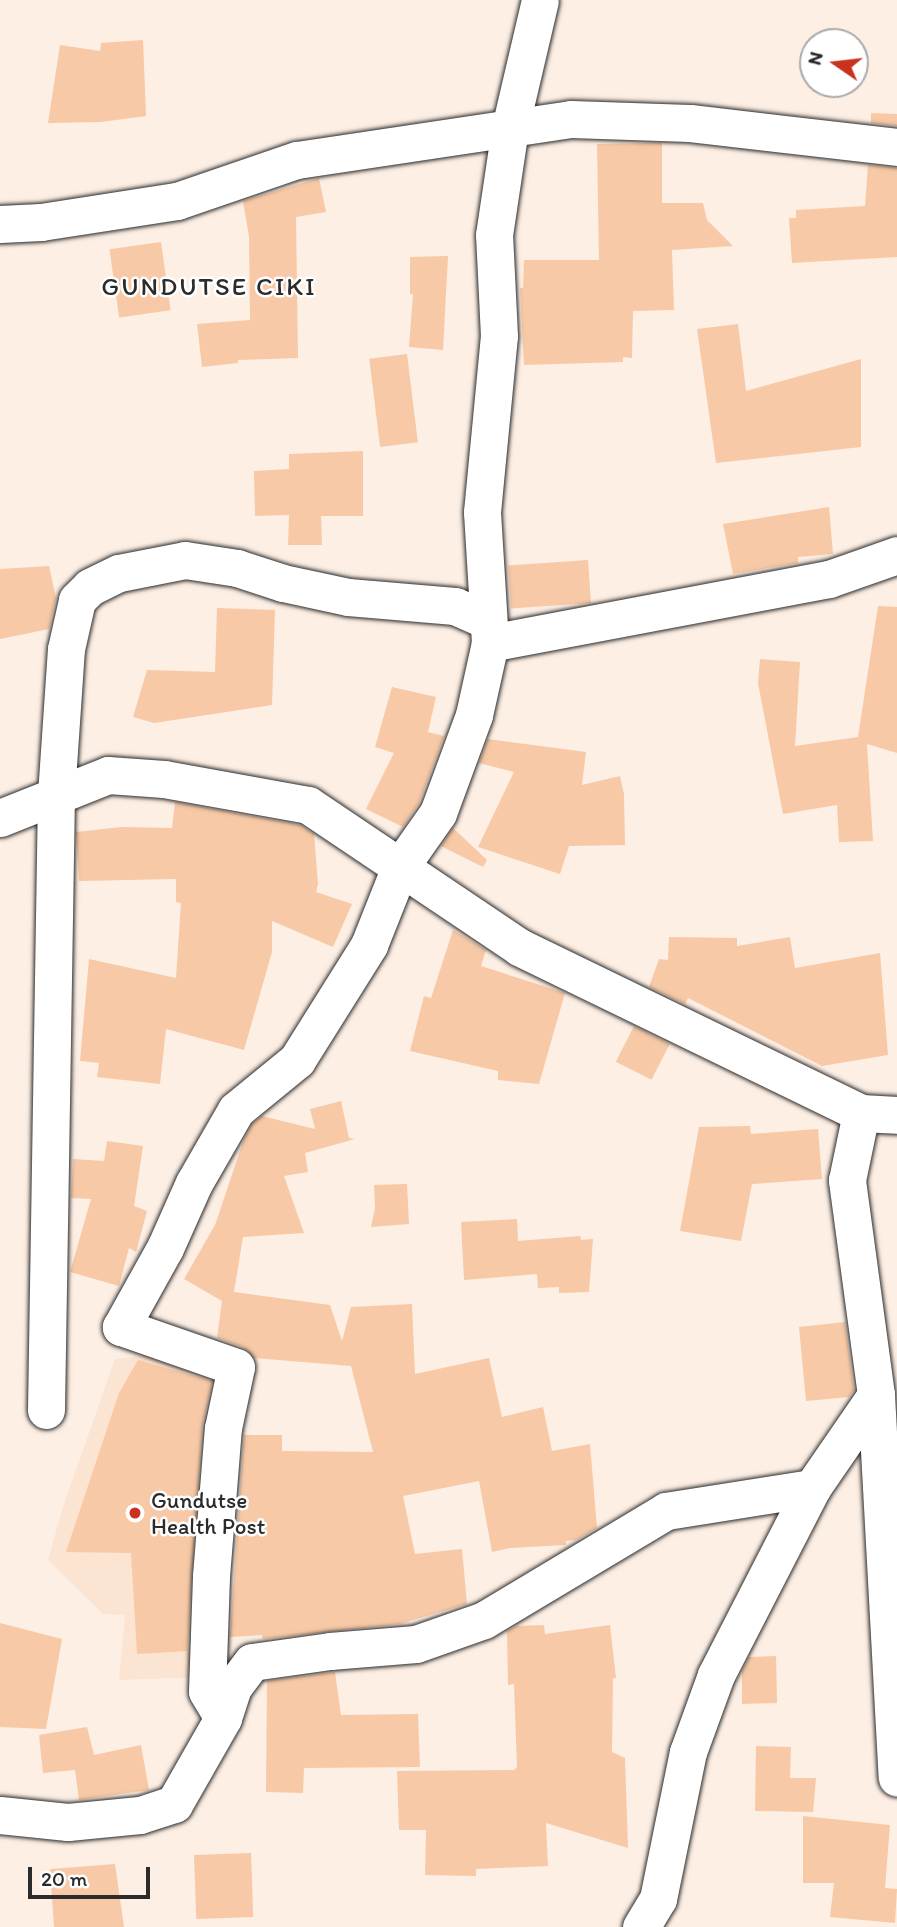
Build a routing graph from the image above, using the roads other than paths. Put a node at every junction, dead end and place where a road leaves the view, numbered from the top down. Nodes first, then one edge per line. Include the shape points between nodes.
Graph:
1 (540, 0) edge
2 (510, 128) junction
3 (897, 147) edge
4 (0, 224) edge
5 (897, 555) edge
6 (489, 632) junction
7 (56, 795) junction
8 (0, 818) edge
9 (400, 867) junction
10 (861, 1113) junction
11 (897, 1115) edge
12 (876, 1395) junction
13 (46, 1410) dead end
14 (813, 1488) junction
15 (223, 1718) junction
16 (897, 1777) edge
17 (0, 1815) edge
18 (641, 1927) edge

1 - 2 street
2 - 3 street via 571,119 690,123
2 - 4 street via 297,160 177,201
2 - 6 street via 494,235 499,336 482,512
5 - 6 street via 829,579
6 - 7 street via 455,606 348,597 237,568 185,560 119,573 90,587 77,600 66,649
6 - 9 street via 474,715 438,813
7 - 8 street
7 - 9 street via 108,775 164,779 308,805
7 - 13 street
9 - 10 street via 519,947
9 - 15 street via 369,945 298,1060 236,1110 121,1327 236,1367 223,1428 206,1691
10 - 11 street
10 - 12 street via 847,1180
12 - 14 street
12 - 16 street
14 - 15 street via 666,1511 484,1620 415,1644 253,1661 233,1687
14 - 18 street via 716,1675 688,1752 658,1899
15 - 17 street via 174,1804 140,1815 68,1822

